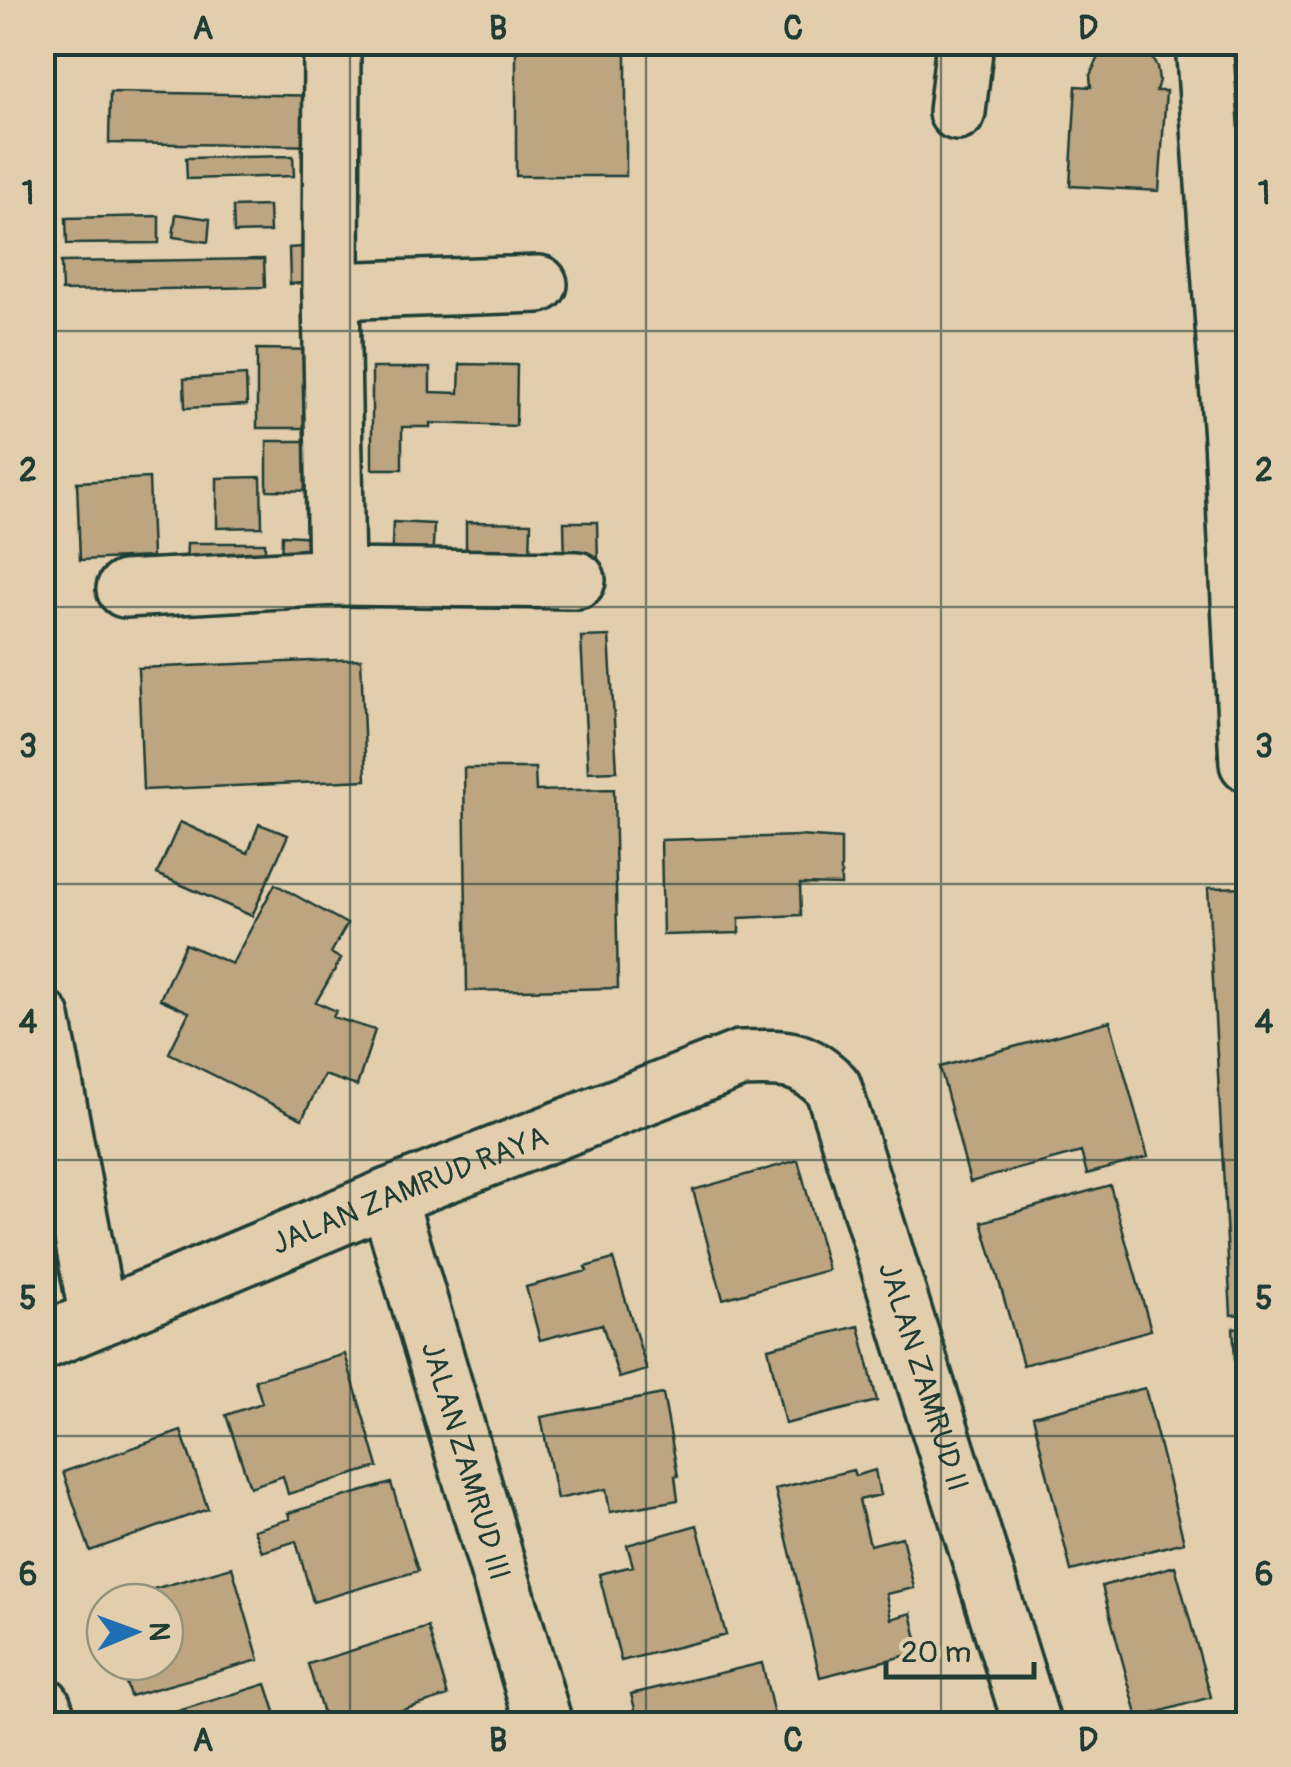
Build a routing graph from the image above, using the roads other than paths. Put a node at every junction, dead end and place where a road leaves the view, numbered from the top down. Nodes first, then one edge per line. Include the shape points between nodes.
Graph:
1 (332, 42) edge
2 (965, 42) edge
3 (1199, 45) edge
4 (956, 112) dead end
5 (539, 284) dead end
6 (331, 291) junction
7 (1240, 438) edge
8 (336, 577) junction
9 (577, 580) dead end
10 (125, 589) dead end
11 (1248, 763) edge
12 (42, 1018) edge
13 (782, 1058) joint
14 (388, 1197) junction
15 (98, 1318) junction
16 (42, 1342) edge
17 (42, 1704) edge
18 (49, 1724) edge
19 (544, 1724) edge
20 (1032, 1724) edge

1 - 6 street
2 - 4 street
3 - 7 street
5 - 6 street
6 - 8 street
7 - 11 street
8 - 9 street
8 - 10 street
12 - 15 street
13 - 14 street, JALAN ZAMRUD RAYA via 740,1059
13 - 20 street, JALAN ZAMRUD II via 812,1066 834,1088
14 - 15 street, JALAN ZAMRUD RAYA
14 - 19 street, JALAN ZAMRUD III
15 - 16 street, JALAN ZAMRUD RAYA
17 - 18 street

